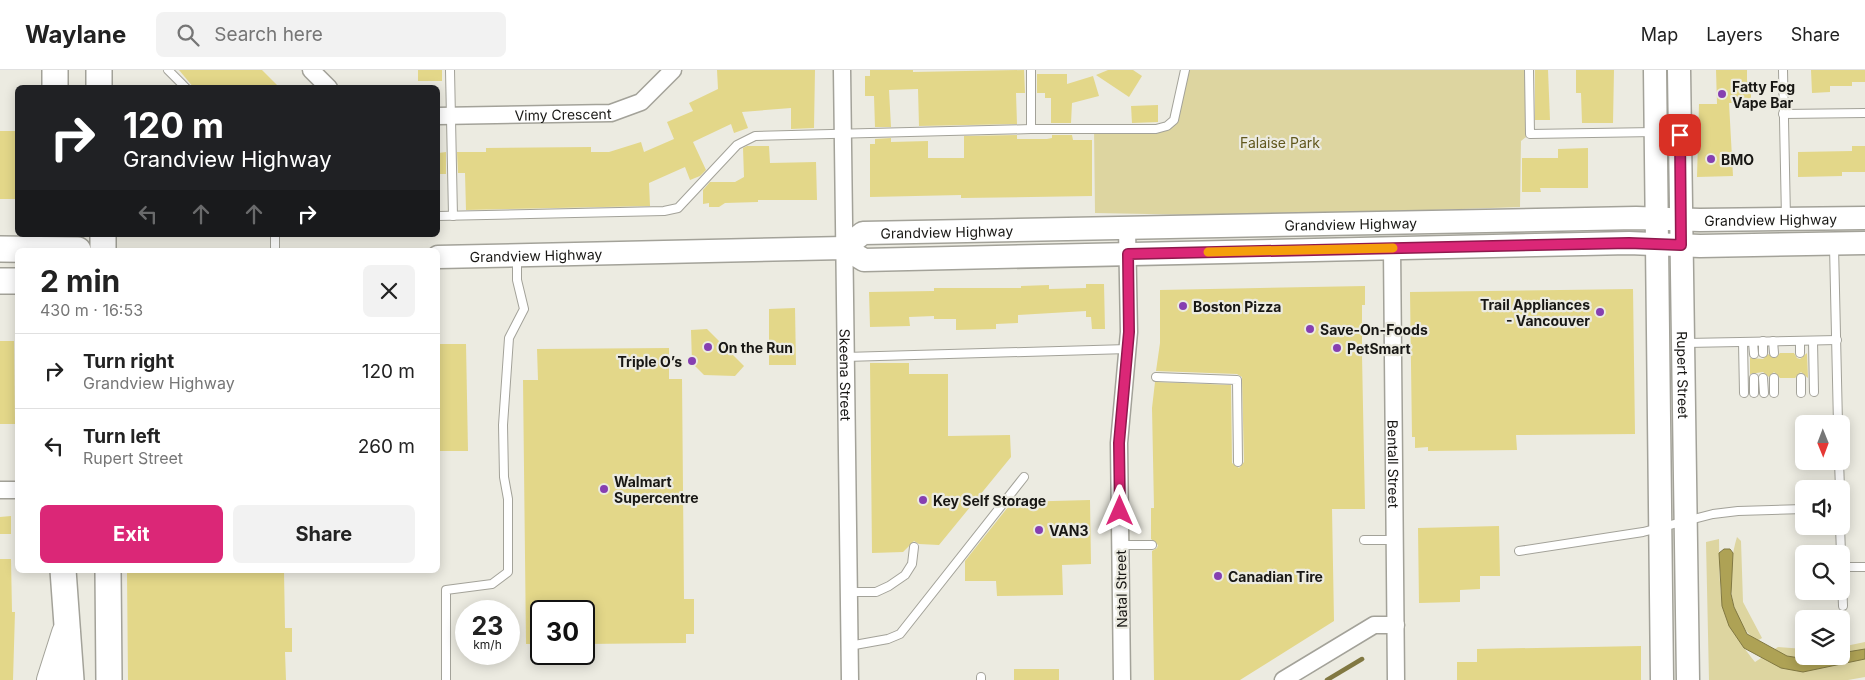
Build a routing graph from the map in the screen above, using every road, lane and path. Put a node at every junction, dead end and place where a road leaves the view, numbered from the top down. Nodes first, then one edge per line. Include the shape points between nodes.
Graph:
1 (55, 70) edge
2 (99, 70) edge
3 (168, 70) edge
4 (311, 70) edge
5 (450, 70) edge
6 (673, 70) edge
7 (842, 70) edge
8 (1031, 70) edge
9 (1185, 70) edge
10 (1529, 70) edge
11 (1655, 70) edge
12 (1678, 70) edge
13 (1783, 70) edge
14 (55, 85) edge
15 (100, 85) edge
16 (183, 85) edge
17 (326, 85) edge
18 (1865, 113) edge
19 (1783, 114) junction
20 (444, 115) edge
21 (1031, 129) junction
22 (842, 132) junction
23 (1656, 132) junction
24 (440, 216) edge
25 (453, 216) junction
26 (1865, 218) edge
27 (1656, 219) junction
28 (1786, 219) junction
29 (1681, 220) junction
30 (1127, 228) junction
31 (1865, 243) edge
32 (1834, 244) junction
33 (1656, 245) junction
34 (1681, 245) junction
35 (62, 246) edge
36 (15, 248) edge
37 (21, 248) edge
38 (844, 248) junction
39 (1392, 248) junction
40 (0, 249) edge
41 (1128, 254) junction
42 (517, 255) junction
43 (440, 257) edge
44 (0, 281) edge
45 (15, 281) edge
46 (1813, 340) junction
47 (1836, 340) junction
48 (1763, 341) junction
49 (1773, 341) junction
50 (1800, 341) junction
51 (1743, 342) junction
52 (1753, 342) junction
53 (1684, 343) junction
54 (1128, 349) junction
55 (1763, 353) dead end
56 (1774, 353) dead end
57 (1800, 353) dead end
58 (1754, 354) dead end
59 (845, 357) junction
60 (1156, 377) dead end
61 (1754, 378) dead end
62 (1763, 378) dead end
63 (1774, 378) dead end
64 (1801, 378) dead end
65 (1814, 392) dead end
66 (1754, 393) dead end
67 (1764, 393) dead end
68 (1774, 393) dead end
69 (1801, 393) dead end
70 (1744, 394) dead end
71 (1838, 415) edge
72 (1238, 462) dead end
73 (1024, 477) dead end
74 (0, 490) edge
75 (15, 490) edge
76 (1795, 509) edge
77 (1686, 520) junction
78 (1660, 527) junction
79 (1364, 540) dead end
80 (1395, 540) junction
81 (1120, 545) junction
82 (1152, 545) dead end
83 (914, 547) dead end
84 (1519, 551) dead end
85 (1850, 567) edge
86 (1865, 567) edge
87 (63, 573) edge
88 (108, 573) edge
89 (848, 592) junction
90 (1843, 600) edge
91 (1843, 606) dead end
92 (1396, 625) junction
93 (66, 632) junction
94 (849, 646) junction
95 (51, 680) edge
96 (71, 680) edge
97 (109, 680) edge
98 (446, 680) edge
99 (850, 680) edge
100 (1122, 680) edge
101 (1283, 680) edge
102 (1396, 680) edge
103 (1662, 680) edge
104 (1688, 680) edge

1 - 14 main road
2 - 15 main road
3 - 16 lane
4 - 17 street
5 - 20 lane
6 - 20 street, Vimy Crescent via 640,102 611,113
7 - 22 street, Skeena Street
8 - 21 lane
9 - 21 lane via 1174,120 1167,126 1156,129
10 - 23 lane via 1530,134
11 - 23 main road, Rupert Street
12 - 29 main road, Rupert Street
13 - 19 lane
18 - 19 lane
19 - 28 lane
20 - 25 lane
21 - 22 lane
22 - 25 lane via 755,136 737,145 678,208 664,211
22 - 38 street, Skeena Street
23 - 27 main road, Rupert Street
24 - 25 lane
26 - 28 main road, Grandview Highway
27 - 29 main road, Grandview Highway
27 - 30 main road, Grandview Highway
27 - 33 main road, Rupert Street
28 - 29 main road, Grandview Highway
29 - 34 main road, Rupert Street
30 - 38 main road, Grandview Highway via 863,233
30 - 41 street, Natal Street
31 - 32 main road, Grandview Highway
32 - 34 main road, Grandview Highway
32 - 47 lane
33 - 34 main road, Grandview Highway
33 - 39 main road, Grandview Highway
33 - 78 main road, Rupert Street
34 - 53 main road, Rupert Street
35 - 37 main road
36 - 40 main road
38 - 41 main road, Grandview Highway via 864,260
38 - 42 main road, Grandview Highway
38 - 59 street, Skeena Street
39 - 41 main road, Grandview Highway
39 - 80 street, Bentall Street
41 - 54 street, Natal Street
42 - 43 main road, Grandview Highway
42 - 98 lane via 516,280 524,309 509,338 503,425 508,572 492,584 446,590
44 - 45 main road
46 - 47 lane
46 - 50 lane
46 - 65 lane
47 - 71 lane
48 - 49 lane
48 - 52 lane
48 - 55 lane
49 - 50 lane
49 - 56 lane
50 - 57 lane
51 - 52 lane
51 - 53 lane
51 - 70 lane
52 - 58 lane
53 - 77 main road, Rupert Street
54 - 59 lane
54 - 81 street, Natal Street via 1119,443
59 - 89 street, Skeena Street
60 - 72 lane via 1237,380
61 - 66 lane
62 - 67 lane
63 - 68 lane
64 - 69 lane
73 - 94 lane via 900,634
74 - 75 street
76 - 77 lane via 1738,511
77 - 78 lane
77 - 104 main road, Rupert Street
78 - 84 lane
78 - 103 main road, Rupert Street
79 - 80 lane
80 - 92 street, Bentall Street
81 - 82 lane
81 - 100 street, Natal Street
83 - 89 lane via 912,564 889,586 876,592
85 - 86 lane
87 - 93 main road
88 - 97 main road
89 - 94 street, Skeena Street
90 - 91 lane
92 - 101 street via 1374,625
92 - 102 street, Bentall Street
93 - 95 highway
93 - 96 main road
94 - 99 street, Skeena Street

